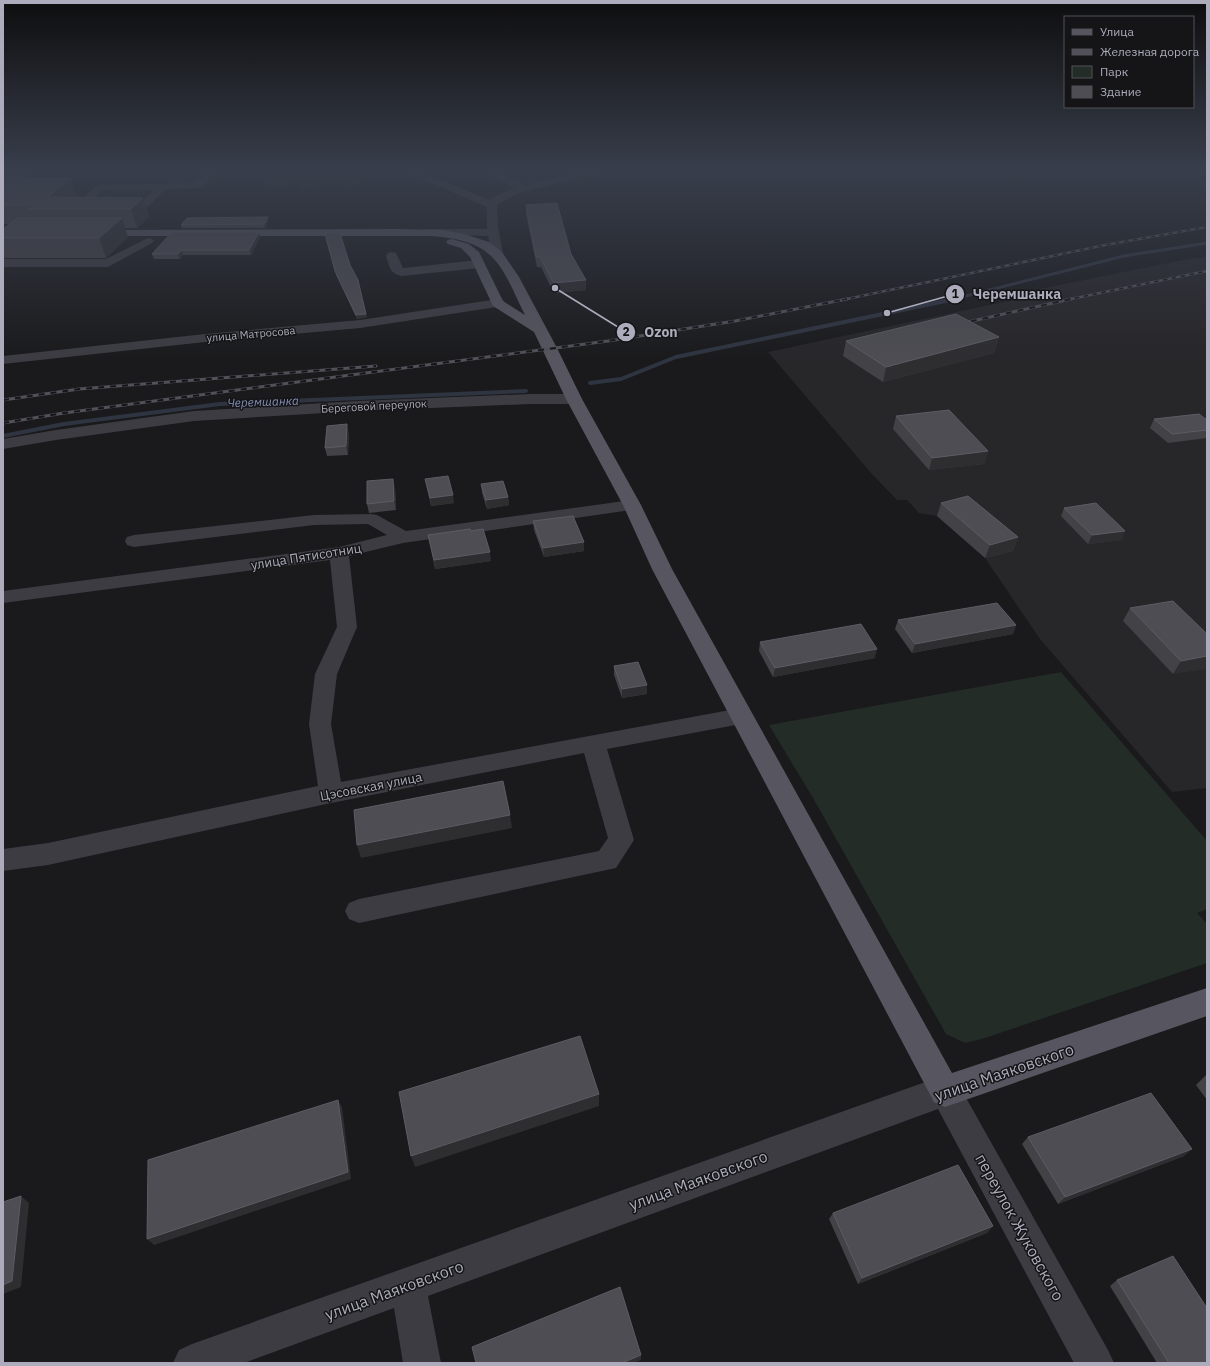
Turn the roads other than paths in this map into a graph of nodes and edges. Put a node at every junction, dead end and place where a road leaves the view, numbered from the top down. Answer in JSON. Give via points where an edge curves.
{"nodes":[{"id":1,"x":352,"y":233,"type":"edge"},
{"id":2,"x":407,"y":233,"type":"edge"},
{"id":3,"x":469,"y":233,"type":"edge"},
{"id":4,"x":493,"y":233,"type":"junction"},
{"id":5,"x":428,"y":239,"type":"junction"},
{"id":6,"x":148,"y":240,"type":"junction"},
{"id":7,"x":497,"y":254,"type":"junction"},
{"id":8,"x":392,"y":256,"type":"dead end"},
{"id":9,"x":3,"y":263,"type":"edge"},
{"id":10,"x":479,"y":264,"type":"junction"},
{"id":11,"x":498,"y":303,"type":"junction"},
{"id":12,"x":539,"y":329,"type":"junction"},
{"id":13,"x":3,"y":360,"type":"edge"},
{"id":14,"x":570,"y":391,"type":"junction"},
{"id":15,"x":3,"y":444,"type":"edge"},
{"id":16,"x":632,"y":505,"type":"junction"},
{"id":17,"x":403,"y":537,"type":"junction"},
{"id":18,"x":134,"y":541,"type":"dead end"},
{"id":19,"x":340,"y":553,"type":"junction"},
{"id":20,"x":3,"y":596,"type":"edge"},
{"id":21,"x":741,"y":716,"type":"junction"},
{"id":22,"x":593,"y":743,"type":"junction"},
{"id":23,"x":331,"y":793,"type":"junction"},
{"id":24,"x":3,"y":860,"type":"edge"},
{"id":25,"x":359,"y":911,"type":"dead end"},
{"id":26,"x":1207,"y":1002,"type":"edge"},
{"id":27,"x":945,"y":1091,"type":"junction"},
{"id":28,"x":408,"y":1285,"type":"junction"},
{"id":29,"x":192,"y":1363,"type":"edge"},
{"id":30,"x":422,"y":1363,"type":"edge"},
{"id":31,"x":1095,"y":1363,"type":"edge"}],
"edges":[{"from":1,"to":6,"type":"main road","via":[[85,237]]},
{"from":2,"to":7,"type":"main road","via":[[463,238],[483,244]]},
{"from":3,"to":4,"type":"street"},
{"from":4,"to":5,"type":"street"},
{"from":4,"to":7,"type":"street"},
{"from":5,"to":6,"type":"main road"},
{"from":5,"to":10,"type":"main road","via":[[465,246],[475,255]]},
{"from":6,"to":9,"type":"street","via":[[108,263]]},
{"from":7,"to":12,"type":"main road"},
{"from":8,"to":10,"type":"street","via":[[397,270],[402,272]]},
{"from":10,"to":11,"type":"main road"},
{"from":11,"to":12,"type":"main road"},
{"from":11,"to":13,"type":"street","name":"улица Матросова","via":[[360,324]]},
{"from":12,"to":14,"type":"main road"},
{"from":14,"to":15,"type":"street","name":"Береговой переулок","via":[[530,399],[194,416]]},
{"from":14,"to":16,"type":"main road"},
{"from":16,"to":17,"type":"street","name":"улица Пятисотниц"},
{"from":16,"to":21,"type":"main road","via":[[662,569]]},
{"from":17,"to":18,"type":"street","via":[[372,518],[314,520]]},
{"from":17,"to":19,"type":"street","name":"улица Пятисотниц"},
{"from":19,"to":20,"type":"street","name":"улица Пятисотниц"},
{"from":19,"to":23,"type":"street","via":[[347,627],[326,674],[320,724]]},
{"from":21,"to":22,"type":"street","name":"Цэсовская улица"},
{"from":21,"to":27,"type":"main road"},
{"from":22,"to":23,"type":"street","name":"Цэсовская улица"},
{"from":22,"to":25,"type":"street","via":[[621,840],[607,860]]},
{"from":23,"to":24,"type":"street","name":"Цэсовская улица","via":[[48,854]]},
{"from":26,"to":27,"type":"main road","name":"улица Маяковского"},
{"from":27,"to":28,"type":"street","name":"улица Маяковского"},
{"from":27,"to":31,"type":"street","name":"переулок Жуковского"},
{"from":28,"to":29,"type":"street","name":"улица Маяковского"},
{"from":28,"to":30,"type":"street"}]}
